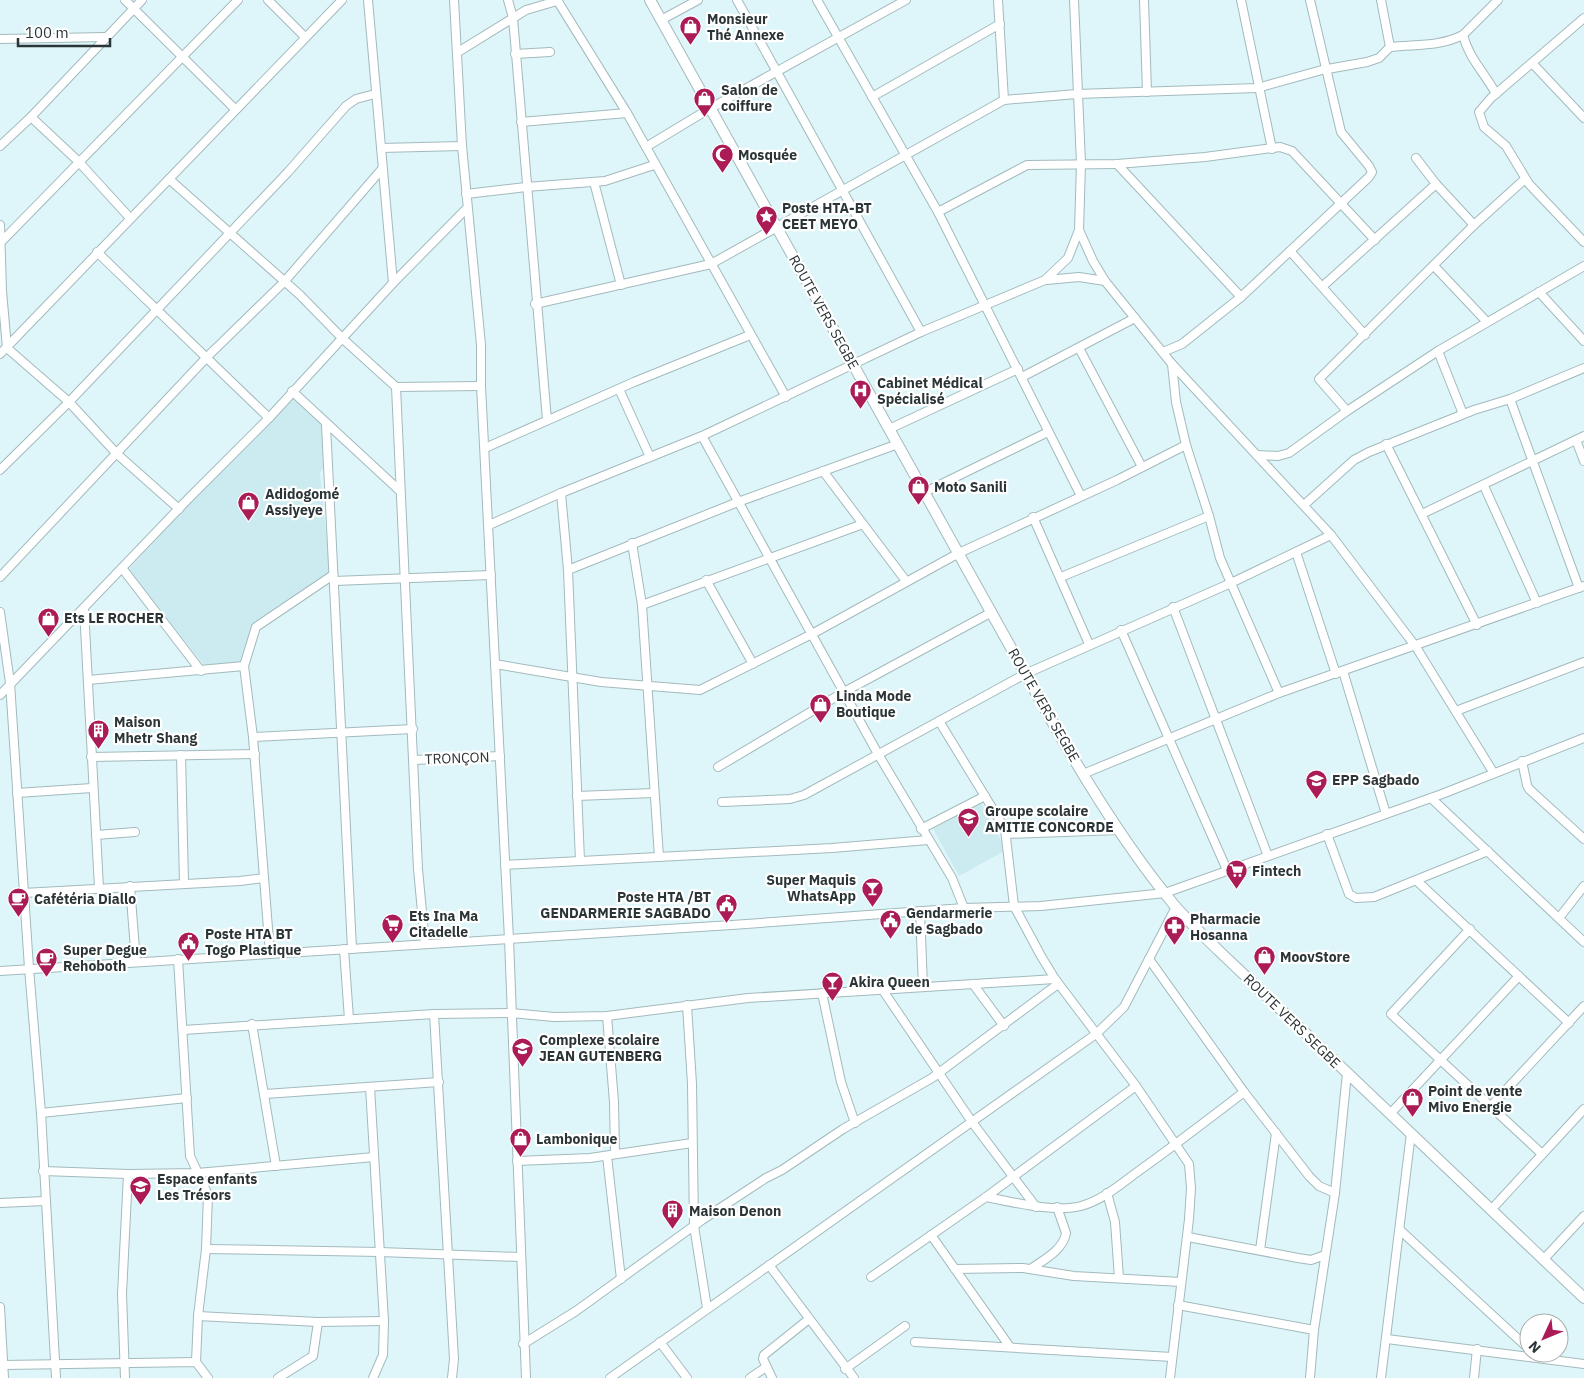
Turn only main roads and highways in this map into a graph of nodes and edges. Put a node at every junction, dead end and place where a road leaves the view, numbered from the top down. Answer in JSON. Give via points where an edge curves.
{"nodes":[{"id":1,"x":650,"y":0,"type":"edge"},
{"id":2,"x":1584,"y":1298,"type":"edge"}],
"edges":[{"from":1,"to":2,"type":"main road","name":"ROUTE VERS SEGBE","via":[[1025,674],[1119,830],[1176,907],[1230,963]]}]}
